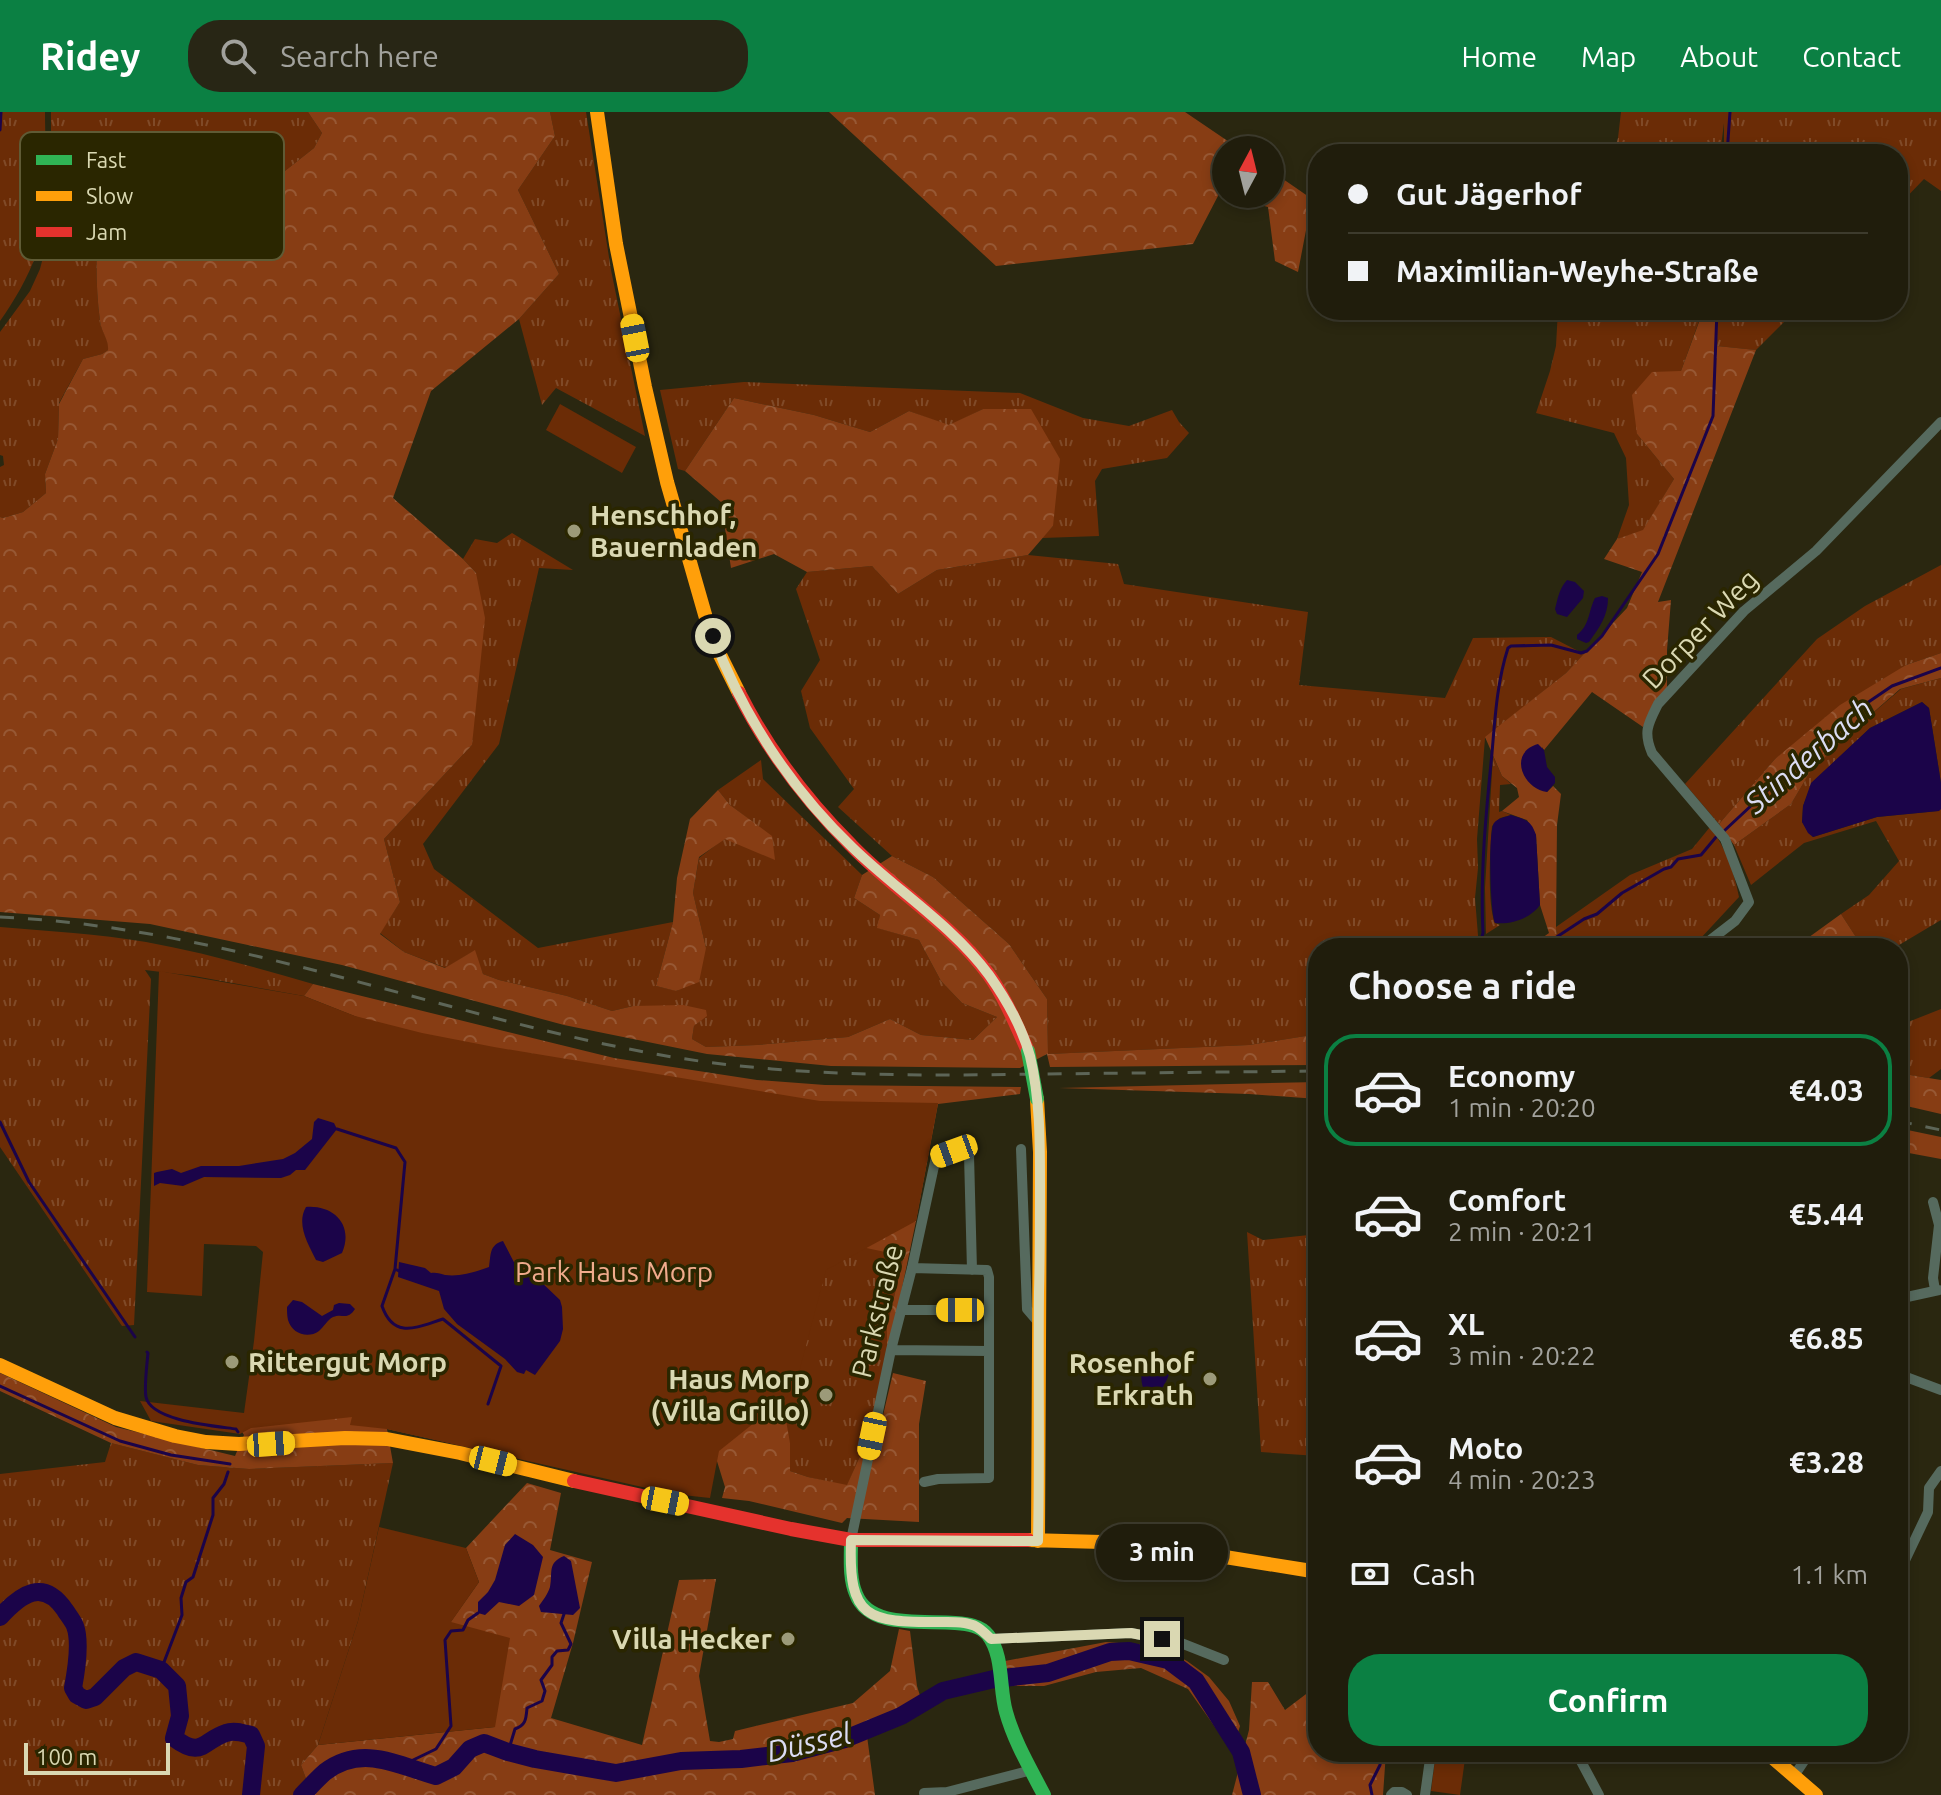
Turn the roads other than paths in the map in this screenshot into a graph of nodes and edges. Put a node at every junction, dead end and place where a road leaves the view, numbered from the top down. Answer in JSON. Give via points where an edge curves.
{"nodes":[{"id":1,"x":597,"y":112,"type":"edge"},
{"id":2,"x":1941,"y":422,"type":"edge"},
{"id":3,"x":1713,"y":938,"type":"edge"},
{"id":4,"x":1021,"y":1149,"type":"dead end"},
{"id":5,"x":1933,"y":1202,"type":"dead end"},
{"id":6,"x":912,"y":1268,"type":"junction"},
{"id":7,"x":972,"y":1270,"type":"junction"},
{"id":8,"x":1938,"y":1290,"type":"edge"},
{"id":9,"x":1908,"y":1297,"type":"edge"},
{"id":10,"x":902,"y":1310,"type":"junction"},
{"id":11,"x":989,"y":1310,"type":"junction"},
{"id":12,"x":1039,"y":1323,"type":"junction"},
{"id":13,"x":891,"y":1350,"type":"junction"},
{"id":14,"x":989,"y":1351,"type":"junction"},
{"id":15,"x":0,"y":1365,"type":"edge"},
{"id":16,"x":1908,"y":1378,"type":"edge"},
{"id":17,"x":1941,"y":1390,"type":"edge"},
{"id":18,"x":1941,"y":1471,"type":"edge"},
{"id":19,"x":924,"y":1482,"type":"dead end"},
{"id":20,"x":851,"y":1540,"type":"junction"},
{"id":21,"x":1038,"y":1541,"type":"junction"},
{"id":22,"x":1908,"y":1554,"type":"edge"},
{"id":23,"x":1308,"y":1570,"type":"edge"},
{"id":24,"x":991,"y":1639,"type":"junction"},
{"id":25,"x":1224,"y":1660,"type":"dead end"},
{"id":26,"x":1430,"y":1762,"type":"edge"},
{"id":27,"x":1581,"y":1762,"type":"edge"},
{"id":28,"x":1778,"y":1762,"type":"edge"},
{"id":29,"x":1803,"y":1762,"type":"edge"},
{"id":30,"x":1032,"y":1770,"type":"junction"},
{"id":31,"x":1794,"y":1776,"type":"junction"},
{"id":32,"x":924,"y":1793,"type":"edge"},
{"id":33,"x":1044,"y":1795,"type":"edge"},
{"id":34,"x":1391,"y":1795,"type":"edge"},
{"id":35,"x":1407,"y":1795,"type":"edge"},
{"id":36,"x":1425,"y":1795,"type":"edge"},
{"id":37,"x":1599,"y":1795,"type":"edge"},
{"id":38,"x":1816,"y":1795,"type":"edge"}],
"edges":[{"from":1,"to":12,"type":"street","bridge":true,"via":[[616,244],[648,401],[719,653],[770,749],[798,787],[852,847],[965,947],[1007,1003],[1028,1051],[1040,1152]]},
{"from":2,"to":3,"type":"street","name":"Dorper Weg","via":[[1816,551],[1744,611],[1658,704],[1647,727],[1652,753],[1725,839],[1749,902]]},
{"from":4,"to":12,"type":"street","via":[[1027,1309]]},
{"from":5,"to":8,"type":"street","via":[[1939,1225],[1933,1278]]},
{"from":6,"to":7,"type":"street"},
{"from":6,"to":7,"type":"street","name":"Parkstraße","via":[[936,1157],[954,1151],[969,1155]]},
{"from":6,"to":10,"type":"street","name":"Parkstraße"},
{"from":7,"to":11,"type":"street","via":[[987,1270]]},
{"from":8,"to":9,"type":"street"},
{"from":10,"to":11,"type":"street"},
{"from":10,"to":13,"type":"street","name":"Parkstraße"},
{"from":11,"to":14,"type":"street"},
{"from":12,"to":21,"type":"street"},
{"from":13,"to":14,"type":"street"},
{"from":13,"to":20,"type":"street","name":"Parkstraße"},
{"from":14,"to":19,"type":"street","via":[[989,1478]]},
{"from":15,"to":20,"type":"street","via":[[100,1413],[170,1436],[242,1445],[341,1437],[394,1439]]},
{"from":16,"to":17,"type":"street"},
{"from":18,"to":22,"type":"street","via":[[1929,1488],[1928,1512]]},
{"from":20,"to":21,"type":"street"},
{"from":20,"to":24,"type":"street","via":[[855,1593],[868,1612],[883,1619],[972,1625]]},
{"from":21,"to":23,"type":"street","via":[[1151,1544]]},
{"from":24,"to":25,"type":"street","via":[[1131,1633],[1181,1643]]},
{"from":24,"to":30,"type":"street","via":[[1006,1712]]},
{"from":26,"to":36,"type":"street"},
{"from":27,"to":37,"type":"street"},
{"from":28,"to":31,"type":"street"},
{"from":29,"to":31,"type":"street"},
{"from":30,"to":32,"type":"street"},
{"from":30,"to":33,"type":"street"},
{"from":31,"to":38,"type":"street"},
{"from":34,"to":35,"type":"street"}]}
